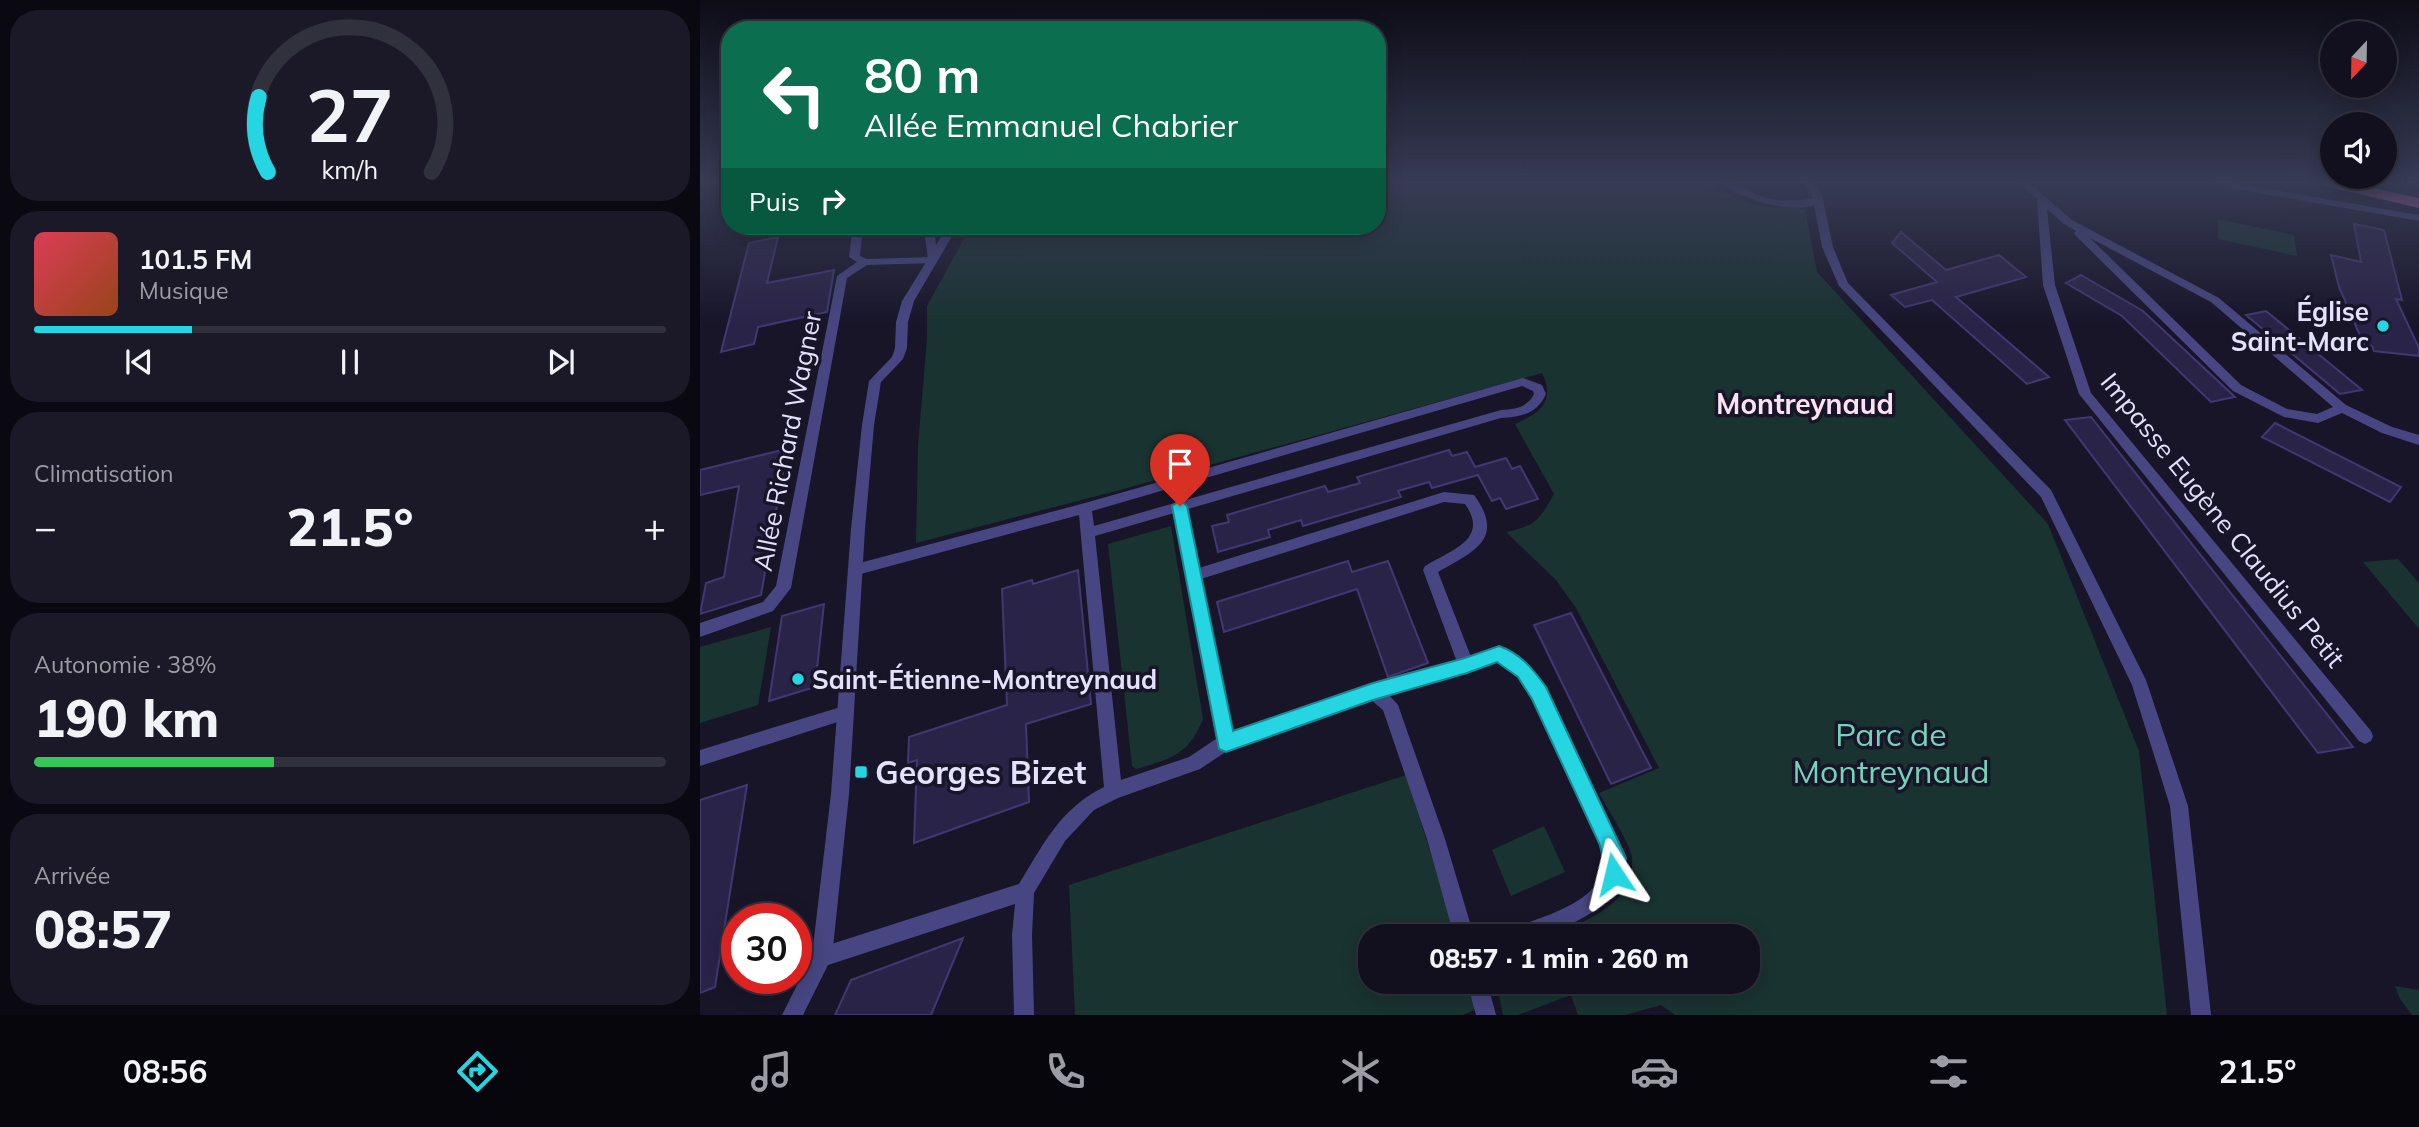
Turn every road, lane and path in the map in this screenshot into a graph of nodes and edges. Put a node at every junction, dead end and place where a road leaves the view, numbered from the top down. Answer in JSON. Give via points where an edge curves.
{"nodes":[{"id":1,"x":1824,"y":229,"type":"edge"},
{"id":2,"x":2044,"y":229,"type":"edge"},
{"id":3,"x":2075,"y":229,"type":"edge"},
{"id":4,"x":2082,"y":229,"type":"edge"},
{"id":5,"x":857,"y":235,"type":"edge"},
{"id":6,"x":931,"y":235,"type":"edge"},
{"id":7,"x":948,"y":235,"type":"edge"},
{"id":8,"x":933,"y":260,"type":"junction"},
{"id":9,"x":865,"y":262,"type":"junction"},
{"id":10,"x":2342,"y":408,"type":"junction"},
{"id":11,"x":2419,"y":440,"type":"edge"},
{"id":12,"x":1180,"y":506,"type":"junction"},
{"id":13,"x":1085,"y":508,"type":"junction"},
{"id":14,"x":1087,"y":533,"type":"junction"},
{"id":15,"x":857,"y":569,"type":"junction"},
{"id":16,"x":1192,"y":576,"type":"junction"},
{"id":17,"x":700,"y":630,"type":"edge"},
{"id":18,"x":1467,"y":666,"type":"junction"},
{"id":19,"x":1373,"y":692,"type":"junction"},
{"id":20,"x":844,"y":713,"type":"junction"},
{"id":21,"x":2365,"y":736,"type":"dead end"},
{"id":22,"x":1226,"y":743,"type":"junction"},
{"id":23,"x":700,"y":758,"type":"edge"},
{"id":24,"x":1113,"y":791,"type":"junction"},
{"id":25,"x":1025,"y":891,"type":"junction"},
{"id":26,"x":1461,"y":924,"type":"edge"},
{"id":27,"x":1545,"y":924,"type":"edge"},
{"id":28,"x":822,"y":957,"type":"junction"},
{"id":29,"x":1480,"y":994,"type":"edge"},
{"id":30,"x":792,"y":1015,"type":"edge"},
{"id":31,"x":1024,"y":1015,"type":"edge"},
{"id":32,"x":1486,"y":1015,"type":"edge"},
{"id":33,"x":2201,"y":1015,"type":"edge"}],
"edges":[{"from":1,"to":33,"type":"street","via":[[1843,284],[2046,494],[2140,685],[2179,806]]},
{"from":2,"to":21,"type":"street","name":"Impasse Eugène Claudius Petit","via":[[2049,285],[2085,394]]},
{"from":3,"to":10,"type":"street","via":[[2237,388],[2284,413],[2318,419]]},
{"from":4,"to":10,"type":"street","via":[[2216,300]]},
{"from":5,"to":9,"type":"street","via":[[854,257]]},
{"from":6,"to":8,"type":"street"},
{"from":7,"to":8,"type":"street"},
{"from":8,"to":9,"type":"street"},
{"from":8,"to":15,"type":"street","via":[[908,301],[897,359],[875,381]]},
{"from":9,"to":17,"type":"street","name":"Allée Richard Wagner","via":[[842,276],[783,588],[768,607]]},
{"from":10,"to":11,"type":"street"},
{"from":12,"to":13,"type":"street","via":[[1525,411],[1538,402],[1540,394],[1538,388],[1523,382]]},
{"from":12,"to":14,"type":"street"},
{"from":12,"to":16,"type":"street"},
{"from":13,"to":14,"type":"street"},
{"from":13,"to":15,"type":"street"},
{"from":14,"to":24,"type":"street"},
{"from":15,"to":20,"type":"street"},
{"from":16,"to":18,"type":"street","via":[[1444,498],[1469,499],[1479,510],[1482,533],[1430,570]]},
{"from":16,"to":22,"type":"street"},
{"from":18,"to":19,"type":"street"},
{"from":18,"to":27,"type":"street","via":[[1499,653],[1524,671],[1539,693],[1615,858],[1609,888],[1600,897]]},
{"from":19,"to":22,"type":"street"},
{"from":19,"to":26,"type":"street","via":[[1390,705]]},
{"from":20,"to":23,"type":"street"},
{"from":20,"to":28,"type":"street"},
{"from":22,"to":24,"type":"street","via":[[1194,762]]},
{"from":24,"to":25,"type":"street","via":[[1069,821]]},
{"from":25,"to":28,"type":"street"},
{"from":25,"to":31,"type":"street"},
{"from":28,"to":30,"type":"street"},
{"from":29,"to":32,"type":"street"}]}
